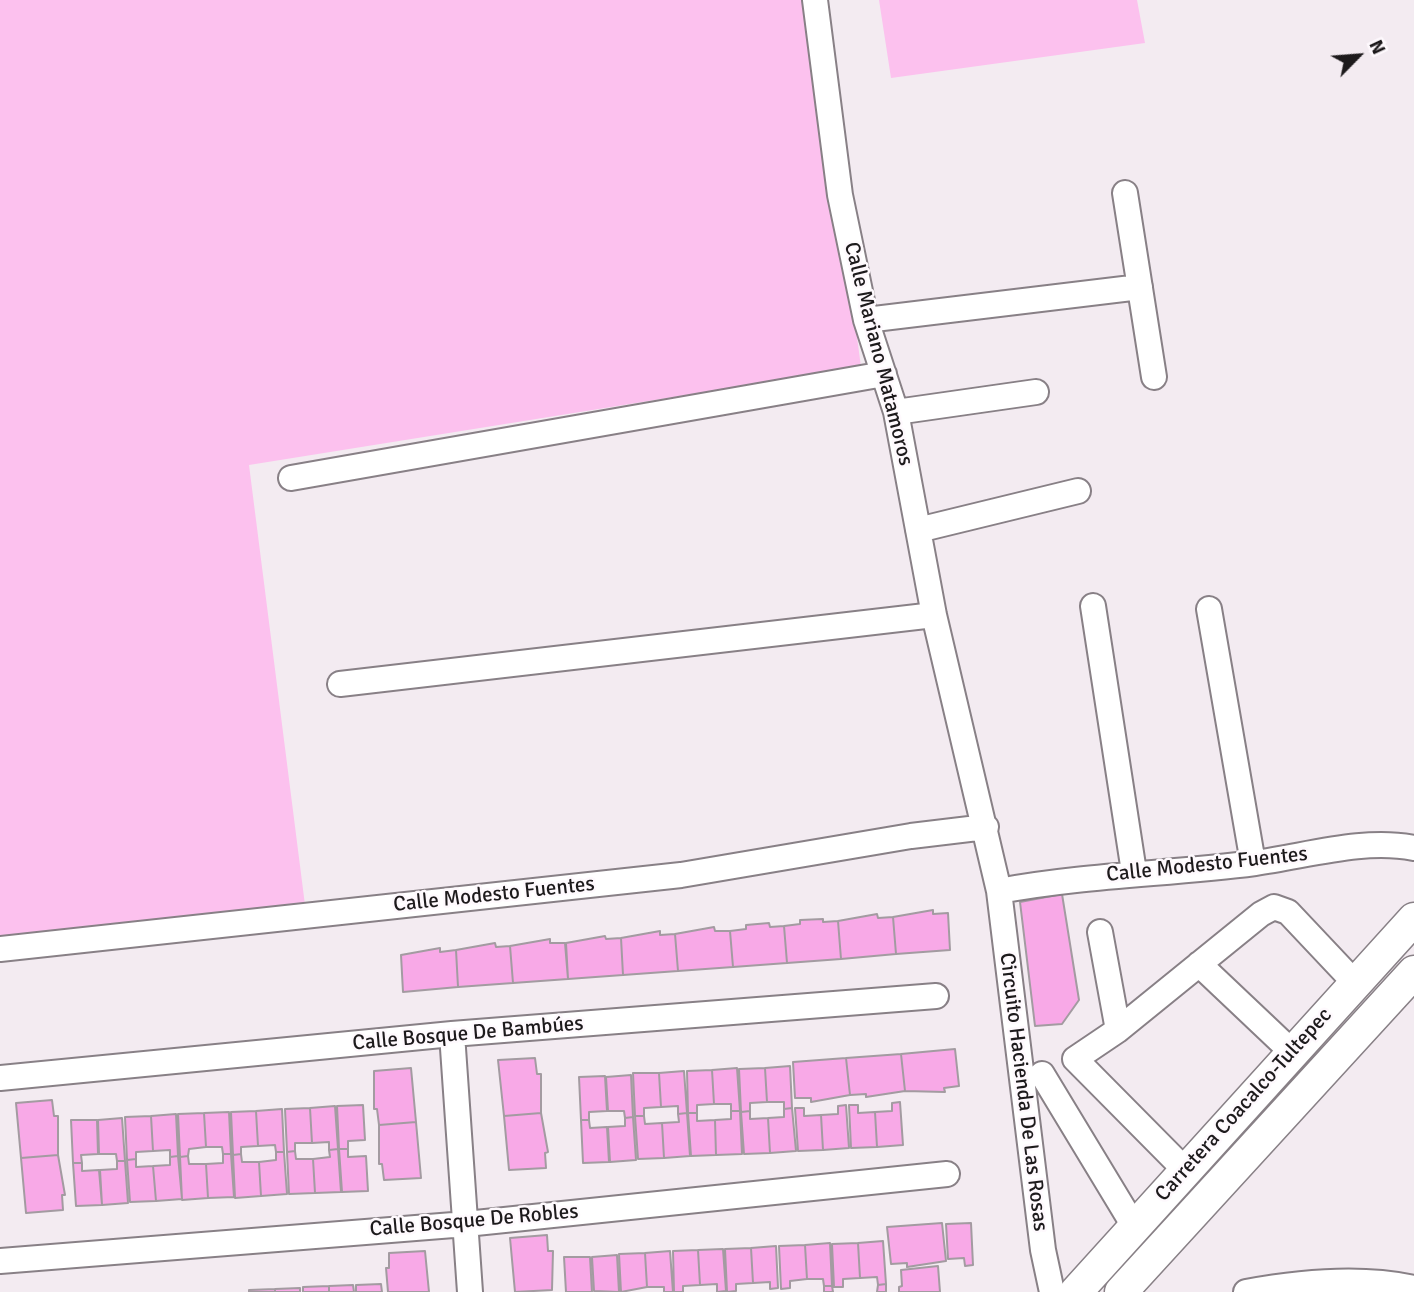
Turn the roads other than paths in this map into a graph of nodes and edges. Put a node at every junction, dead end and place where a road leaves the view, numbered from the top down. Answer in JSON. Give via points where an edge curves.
{"nodes":[{"id":1,"x":815,"y":0,"type":"edge"},
{"id":2,"x":1125,"y":193,"type":"dead end"},
{"id":3,"x":1140,"y":287,"type":"junction"},
{"id":4,"x":866,"y":320,"type":"junction"},
{"id":5,"x":884,"y":374,"type":"junction"},
{"id":6,"x":1154,"y":377,"type":"dead end"},
{"id":7,"x":1035,"y":392,"type":"dead end"},
{"id":8,"x":896,"y":412,"type":"junction"},
{"id":9,"x":291,"y":478,"type":"dead end"},
{"id":10,"x":1078,"y":491,"type":"dead end"},
{"id":11,"x":918,"y":530,"type":"junction"},
{"id":12,"x":1093,"y":606,"type":"dead end"},
{"id":13,"x":1209,"y":609,"type":"dead end"},
{"id":14,"x":934,"y":615,"type":"junction"},
{"id":15,"x":340,"y":684,"type":"dead end"},
{"id":16,"x":985,"y":827,"type":"junction"},
{"id":17,"x":1414,"y":848,"type":"edge"},
{"id":18,"x":1253,"y":863,"type":"junction"},
{"id":19,"x":1135,"y":872,"type":"junction"},
{"id":20,"x":999,"y":891,"type":"junction"},
{"id":21,"x":1414,"y":919,"type":"edge"},
{"id":22,"x":1100,"y":932,"type":"dead end"},
{"id":23,"x":0,"y":949,"type":"edge"},
{"id":24,"x":1199,"y":964,"type":"junction"},
{"id":25,"x":1414,"y":972,"type":"edge"},
{"id":26,"x":1355,"y":983,"type":"junction"},
{"id":27,"x":936,"y":996,"type":"dead end"},
{"id":28,"x":1118,"y":1030,"type":"junction"},
{"id":29,"x":452,"y":1034,"type":"junction"},
{"id":30,"x":1292,"y":1052,"type":"junction"},
{"id":31,"x":1075,"y":1059,"type":"junction"},
{"id":32,"x":1031,"y":1076,"type":"junction"},
{"id":33,"x":0,"y":1078,"type":"edge"},
{"id":34,"x":1185,"y":1170,"type":"junction"},
{"id":35,"x":947,"y":1174,"type":"dead end"},
{"id":36,"x":466,"y":1224,"type":"junction"},
{"id":37,"x":1134,"y":1226,"type":"junction"},
{"id":38,"x":0,"y":1261,"type":"edge"},
{"id":39,"x":1414,"y":1288,"type":"edge"},
{"id":40,"x":470,"y":1292,"type":"edge"},
{"id":41,"x":1052,"y":1292,"type":"edge"},
{"id":42,"x":1076,"y":1292,"type":"edge"},
{"id":43,"x":1121,"y":1292,"type":"edge"},
{"id":44,"x":1245,"y":1292,"type":"edge"}],
"edges":[{"from":1,"to":4,"type":"street","name":"Calle Mariano Matamoros","via":[[840,195]]},
{"from":2,"to":3,"type":"street"},
{"from":3,"to":4,"type":"street"},
{"from":3,"to":6,"type":"street"},
{"from":4,"to":5,"type":"street","name":"Calle Mariano Matamoros"},
{"from":5,"to":8,"type":"street","name":"Calle Mariano Matamoros"},
{"from":5,"to":9,"type":"street"},
{"from":7,"to":8,"type":"street"},
{"from":8,"to":11,"type":"street","name":"Calle Mariano Matamoros"},
{"from":10,"to":11,"type":"street"},
{"from":11,"to":14,"type":"street","name":"Calle Mariano Matamoros"},
{"from":12,"to":19,"type":"street"},
{"from":13,"to":18,"type":"street"},
{"from":14,"to":15,"type":"street"},
{"from":14,"to":16,"type":"street","name":"Calle Mariano Matamoros"},
{"from":16,"to":20,"type":"street","name":"Circuito Hacienda De Las Rosas"},
{"from":16,"to":23,"type":"street","name":"Calle Modesto Fuentes","via":[[681,875]]},
{"from":17,"to":18,"type":"street","name":"Calle Modesto Fuentes","via":[[1387,842]]},
{"from":18,"to":19,"type":"street","name":"Calle Modesto Fuentes"},
{"from":19,"to":20,"type":"street","name":"Calle Modesto Fuentes"},
{"from":20,"to":32,"type":"street","name":"Circuito Hacienda De Las Rosas"},
{"from":21,"to":26,"type":"main road","name":"Carretera Coacalco-Tultepec"},
{"from":22,"to":28,"type":"street"},
{"from":24,"to":26,"type":"street","via":[[1274,907],[1288,912]]},
{"from":24,"to":28,"type":"street"},
{"from":24,"to":30,"type":"street"},
{"from":25,"to":43,"type":"main road","name":"Carretera Coacalco-Tultepec"},
{"from":26,"to":30,"type":"main road","name":"Carretera Coacalco-Tultepec"},
{"from":27,"to":29,"type":"street","name":"Calle Bosque De Bambúes"},
{"from":28,"to":31,"type":"street"},
{"from":29,"to":33,"type":"street","name":"Calle Bosque De Bambúes"},
{"from":29,"to":36,"type":"street"},
{"from":30,"to":34,"type":"main road","name":"Carretera Coacalco-Tultepec"},
{"from":31,"to":32,"type":"street"},
{"from":31,"to":34,"type":"street"},
{"from":32,"to":37,"type":"street"},
{"from":32,"to":41,"type":"street","name":"Circuito Hacienda De Las Rosas","via":[[1043,1250]]},
{"from":34,"to":37,"type":"main road","name":"Carretera Coacalco-Tultepec"},
{"from":35,"to":36,"type":"street","name":"Calle Bosque De Robles"},
{"from":36,"to":38,"type":"street","name":"Calle Bosque De Robles"},
{"from":36,"to":40,"type":"street"},
{"from":37,"to":42,"type":"main road","name":"Carretera Coacalco-Tultepec"},
{"from":39,"to":44,"type":"street","via":[[1382,1281],[1282,1285]]}]}
